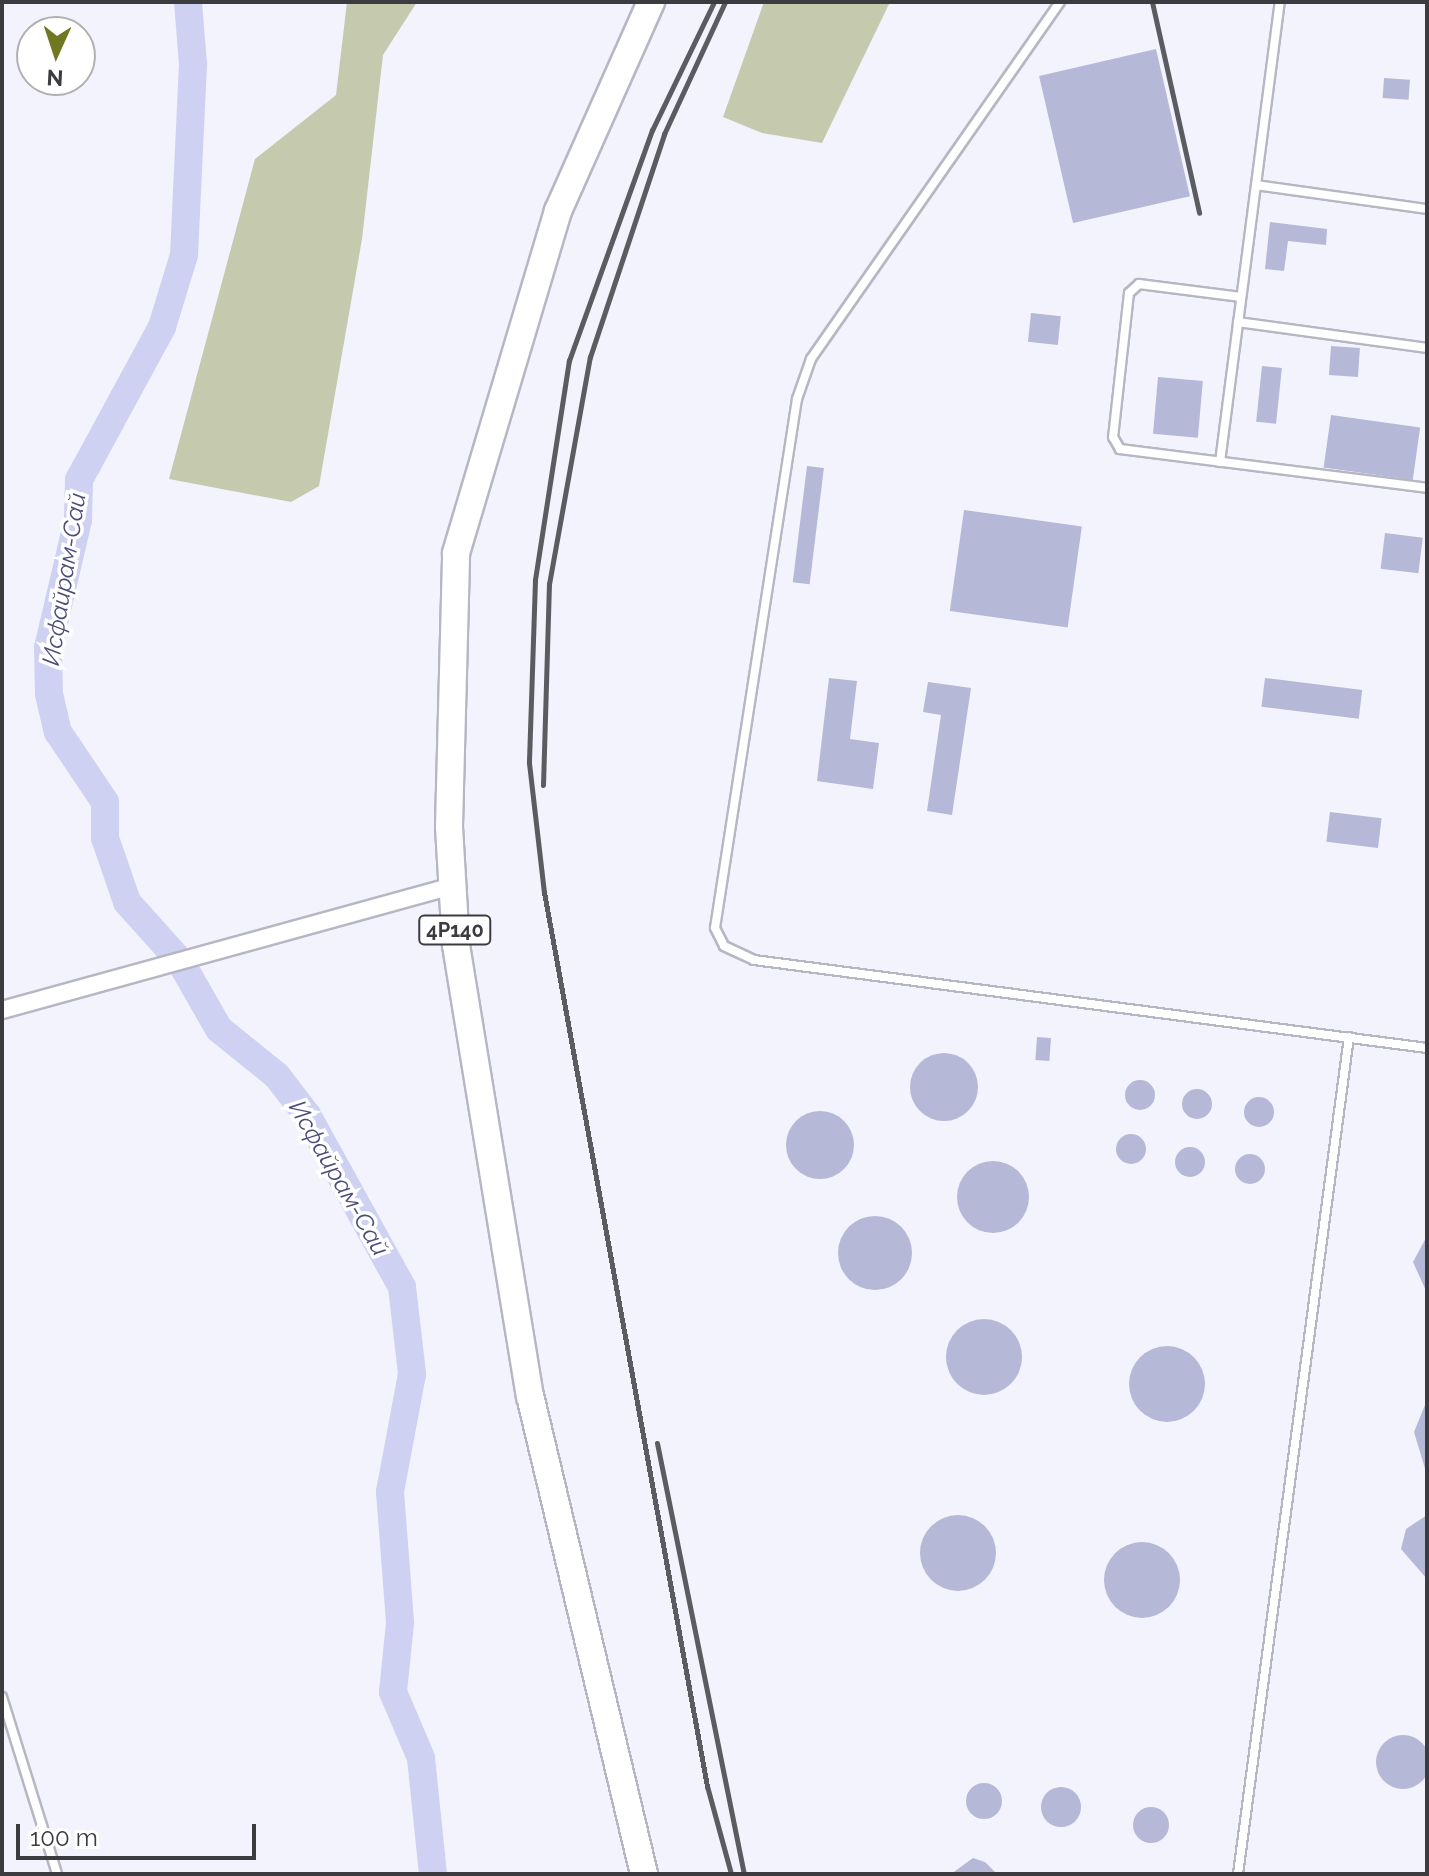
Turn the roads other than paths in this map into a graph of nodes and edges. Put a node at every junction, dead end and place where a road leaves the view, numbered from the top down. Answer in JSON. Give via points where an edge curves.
{"nodes":[{"id":1,"x":651,"y":2,"type":"edge"},
{"id":2,"x":1060,"y":2,"type":"edge"},
{"id":3,"x":1280,"y":2,"type":"edge"},
{"id":4,"x":1256,"y":185,"type":"junction"},
{"id":5,"x":1427,"y":209,"type":"edge"},
{"id":6,"x":1241,"y":297,"type":"junction"},
{"id":7,"x":1238,"y":322,"type":"junction"},
{"id":8,"x":1427,"y":348,"type":"edge"},
{"id":9,"x":1220,"y":462,"type":"junction"},
{"id":10,"x":1427,"y":488,"type":"edge"},
{"id":11,"x":452,"y":886,"type":"junction"},
{"id":12,"x":2,"y":1010,"type":"edge"},
{"id":13,"x":1349,"y":1037,"type":"junction"},
{"id":14,"x":1427,"y":1048,"type":"edge"},
{"id":15,"x":2,"y":1697,"type":"edge"},
{"id":16,"x":57,"y":1874,"type":"edge"},
{"id":17,"x":644,"y":1874,"type":"edge"},
{"id":18,"x":1238,"y":1874,"type":"edge"}],
"edges":[{"from":1,"to":11,"type":"main road","number":"4P140","via":[[558,211],[456,553]]},
{"from":2,"to":13,"type":"lane","via":[[811,359],[797,399],[715,928],[724,946],[754,960]]},
{"from":3,"to":4,"type":"lane"},
{"from":4,"to":5,"type":"lane"},
{"from":4,"to":6,"type":"lane"},
{"from":6,"to":7,"type":"lane"},
{"from":6,"to":9,"type":"lane","via":[[1139,284],[1129,293],[1113,437],[1120,449]]},
{"from":7,"to":8,"type":"lane"},
{"from":7,"to":9,"type":"lane"},
{"from":9,"to":10,"type":"lane"},
{"from":11,"to":12,"type":"street"},
{"from":11,"to":17,"type":"main road","number":"4P140","via":[[530,1397]]},
{"from":13,"to":14,"type":"lane"},
{"from":13,"to":18,"type":"lane"},
{"from":15,"to":16,"type":"lane"}]}
